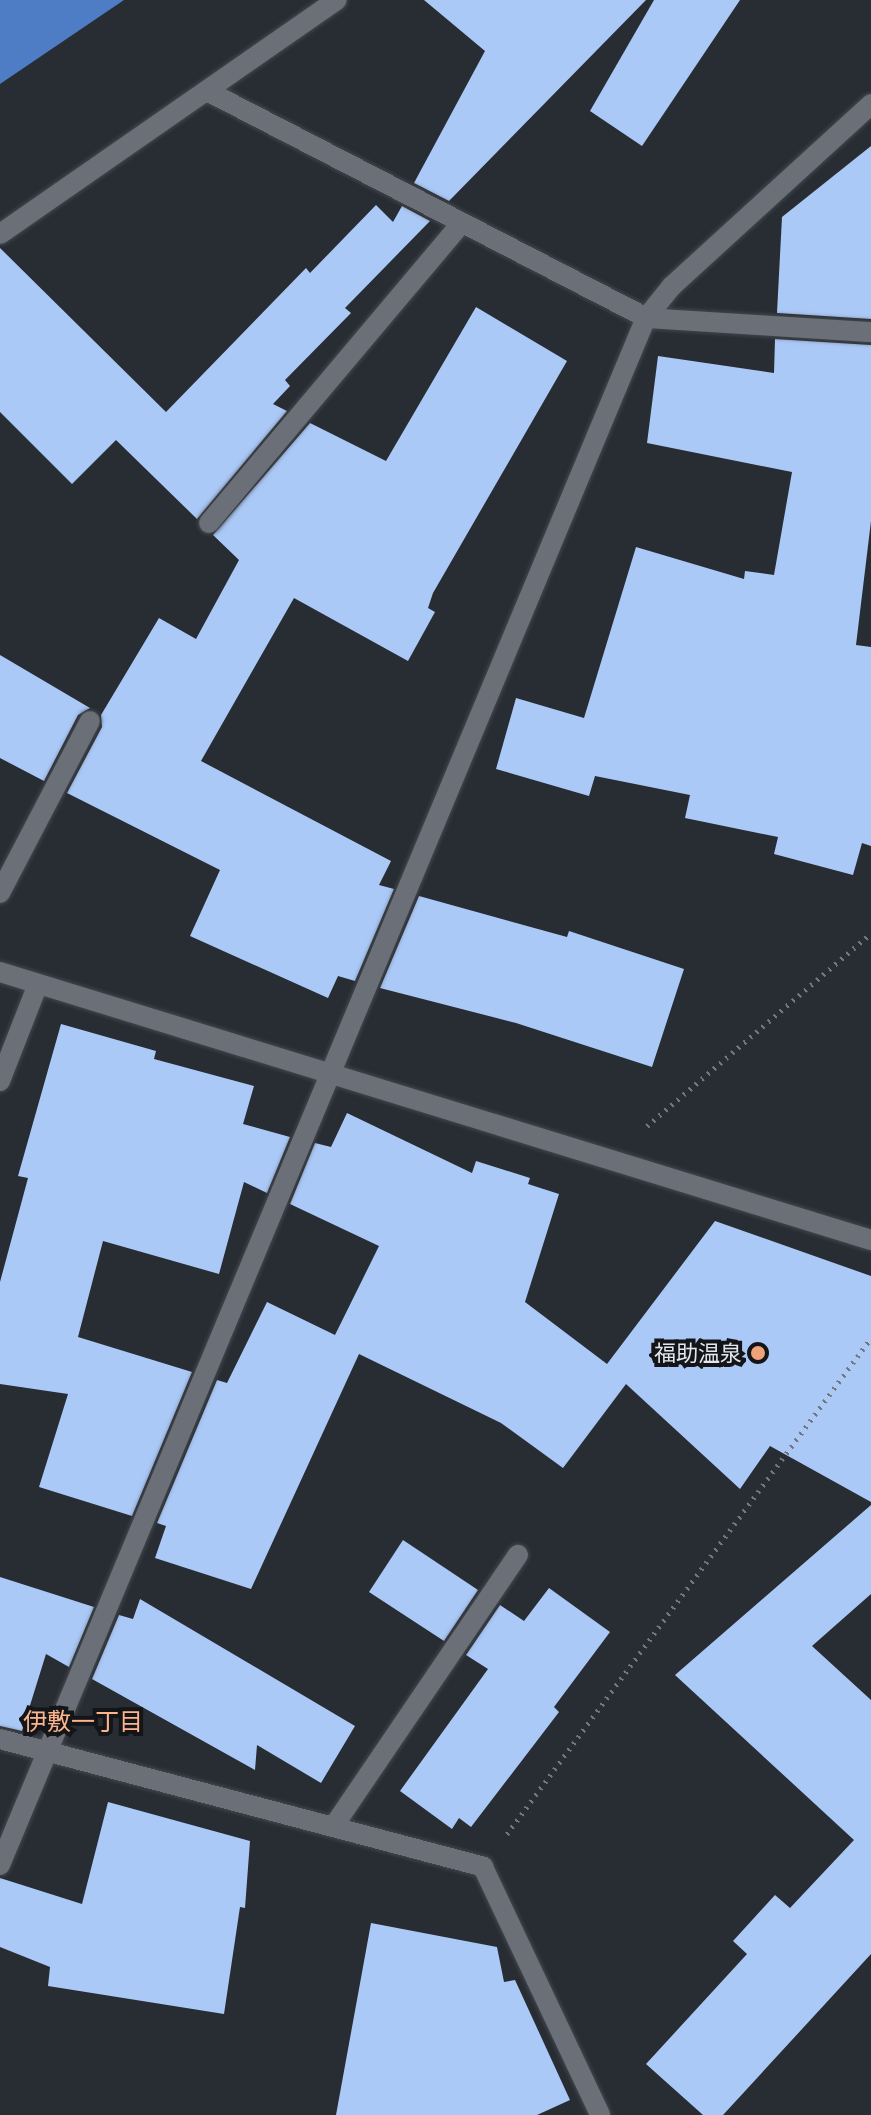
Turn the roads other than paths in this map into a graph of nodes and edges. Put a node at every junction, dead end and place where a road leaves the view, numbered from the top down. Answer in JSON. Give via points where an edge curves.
{"nodes":[{"id":1,"x":337,"y":0,"type":"edge"},
{"id":2,"x":207,"y":91,"type":"junction"},
{"id":3,"x":871,"y":104,"type":"edge"},
{"id":4,"x":461,"y":224,"type":"junction"},
{"id":5,"x":0,"y":234,"type":"edge"},
{"id":6,"x":646,"y":318,"type":"junction"},
{"id":7,"x":871,"y":332,"type":"edge"},
{"id":8,"x":209,"y":523,"type":"dead end"},
{"id":9,"x":90,"y":721,"type":"dead end"},
{"id":10,"x":0,"y":893,"type":"edge"},
{"id":11,"x":0,"y":972,"type":"edge"},
{"id":12,"x":38,"y":984,"type":"junction"},
{"id":13,"x":327,"y":1074,"type":"junction"},
{"id":14,"x":0,"y":1081,"type":"edge"},
{"id":15,"x":871,"y":1240,"type":"edge"},
{"id":16,"x":518,"y":1555,"type":"dead end"},
{"id":17,"x":0,"y":1739,"type":"edge"},
{"id":18,"x":46,"y":1752,"type":"junction"},
{"id":19,"x":333,"y":1827,"type":"junction"},
{"id":20,"x":0,"y":1865,"type":"edge"},
{"id":21,"x":600,"y":2115,"type":"edge"}],
"edges":[{"from":1,"to":2,"type":"street"},
{"from":2,"to":4,"type":"street"},
{"from":2,"to":5,"type":"street"},
{"from":3,"to":6,"type":"street","via":[[672,286]]},
{"from":4,"to":6,"type":"street"},
{"from":4,"to":8,"type":"street"},
{"from":6,"to":7,"type":"street"},
{"from":6,"to":13,"type":"street"},
{"from":9,"to":10,"type":"street"},
{"from":11,"to":12,"type":"street"},
{"from":12,"to":13,"type":"street"},
{"from":12,"to":14,"type":"street"},
{"from":13,"to":15,"type":"street"},
{"from":13,"to":18,"type":"street"},
{"from":16,"to":19,"type":"street"},
{"from":17,"to":18,"type":"street"},
{"from":18,"to":19,"type":"street"},
{"from":18,"to":20,"type":"street"},
{"from":19,"to":21,"type":"street","via":[[483,1867]]}]}
